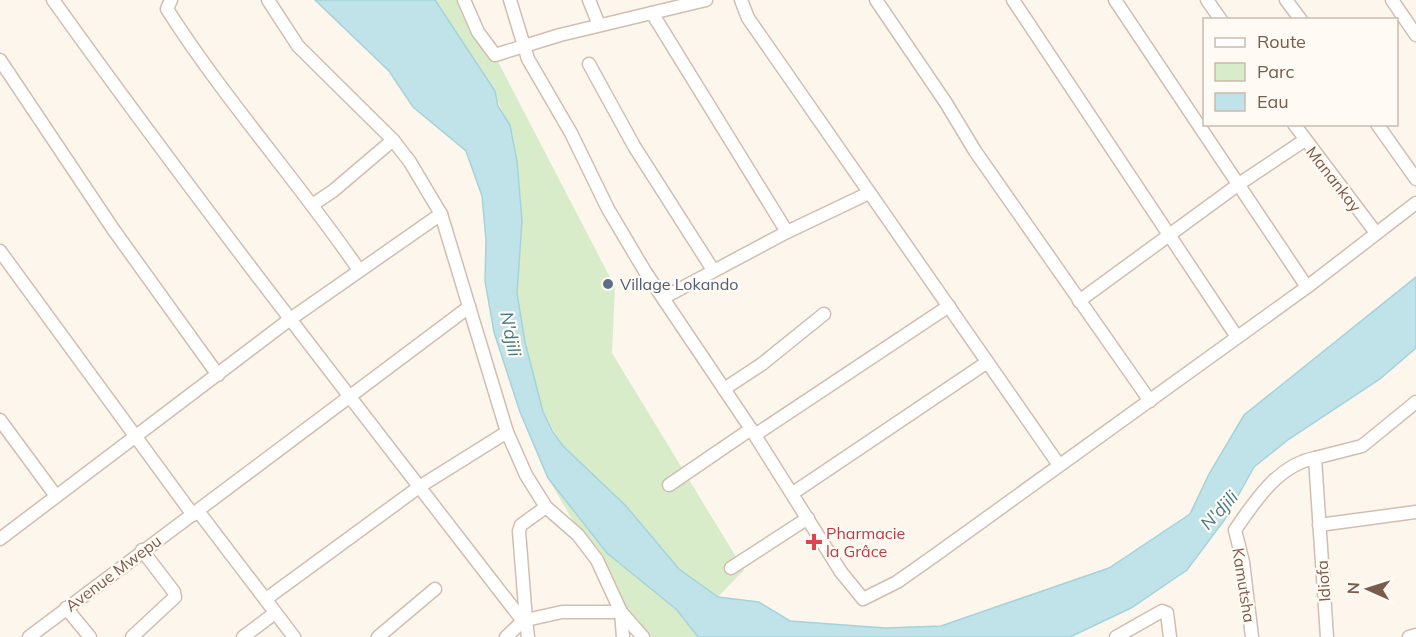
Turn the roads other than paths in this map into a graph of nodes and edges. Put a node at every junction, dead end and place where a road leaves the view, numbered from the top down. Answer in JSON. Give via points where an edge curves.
{"nodes":[{"id":1,"x":53,"y":0,"type":"edge"},
{"id":2,"x":171,"y":0,"type":"edge"},
{"id":3,"x":268,"y":0,"type":"edge"},
{"id":4,"x":464,"y":0,"type":"edge"},
{"id":5,"x":510,"y":0,"type":"edge"},
{"id":6,"x":589,"y":0,"type":"edge"},
{"id":7,"x":706,"y":0,"type":"edge"},
{"id":8,"x":741,"y":0,"type":"edge"},
{"id":9,"x":876,"y":0,"type":"edge"},
{"id":10,"x":1013,"y":0,"type":"edge"},
{"id":11,"x":1115,"y":0,"type":"edge"},
{"id":12,"x":1207,"y":0,"type":"edge"},
{"id":13,"x":1286,"y":0,"type":"edge"},
{"id":14,"x":1392,"y":0,"type":"edge"},
{"id":15,"x":652,"y":13,"type":"junction"},
{"id":16,"x":1220,"y":18,"type":"edge"},
{"id":17,"x":1300,"y":18,"type":"edge"},
{"id":18,"x":599,"y":25,"type":"junction"},
{"id":19,"x":1416,"y":35,"type":"edge"},
{"id":20,"x":525,"y":45,"type":"junction"},
{"id":21,"x":0,"y":60,"type":"edge"},
{"id":22,"x":589,"y":64,"type":"dead end"},
{"id":23,"x":1295,"y":126,"type":"edge"},
{"id":24,"x":1378,"y":126,"type":"edge"},
{"id":25,"x":393,"y":140,"type":"junction"},
{"id":26,"x":1305,"y":140,"type":"junction"},
{"id":27,"x":1416,"y":179,"type":"edge"},
{"id":28,"x":1239,"y":184,"type":"junction"},
{"id":29,"x":869,"y":193,"type":"junction"},
{"id":30,"x":1416,"y":203,"type":"edge"},
{"id":31,"x":312,"y":205,"type":"junction"},
{"id":32,"x":441,"y":214,"type":"junction"},
{"id":33,"x":787,"y":232,"type":"junction"},
{"id":34,"x":1376,"y":233,"type":"junction"},
{"id":35,"x":1168,"y":235,"type":"junction"},
{"id":36,"x":0,"y":251,"type":"edge"},
{"id":37,"x":359,"y":270,"type":"junction"},
{"id":38,"x":713,"y":270,"type":"junction"},
{"id":39,"x":1307,"y":287,"type":"junction"},
{"id":40,"x":663,"y":298,"type":"junction"},
{"id":41,"x":1079,"y":301,"type":"junction"},
{"id":42,"x":949,"y":306,"type":"junction"},
{"id":43,"x":469,"y":307,"type":"junction"},
{"id":44,"x":824,"y":314,"type":"dead end"},
{"id":45,"x":289,"y":320,"type":"junction"},
{"id":46,"x":1236,"y":337,"type":"junction"},
{"id":47,"x":986,"y":363,"type":"junction"},
{"id":48,"x":218,"y":375,"type":"junction"},
{"id":49,"x":724,"y":389,"type":"junction"},
{"id":50,"x":351,"y":396,"type":"junction"},
{"id":51,"x":1149,"y":401,"type":"junction"},
{"id":52,"x":1415,"y":404,"type":"edge"},
{"id":53,"x":0,"y":420,"type":"edge"},
{"id":54,"x":507,"y":432,"type":"junction"},
{"id":55,"x":753,"y":432,"type":"junction"},
{"id":56,"x":136,"y":436,"type":"junction"},
{"id":57,"x":1315,"y":458,"type":"junction"},
{"id":58,"x":1059,"y":465,"type":"junction"},
{"id":59,"x":669,"y":485,"type":"dead end"},
{"id":60,"x":419,"y":487,"type":"junction"},
{"id":61,"x":793,"y":493,"type":"junction"},
{"id":62,"x":56,"y":496,"type":"junction"},
{"id":63,"x":546,"y":507,"type":"junction"},
{"id":64,"x":1416,"y":512,"type":"edge"},
{"id":65,"x":195,"y":513,"type":"junction"},
{"id":66,"x":808,"y":518,"type":"junction"},
{"id":67,"x":1319,"y":525,"type":"junction"},
{"id":68,"x":0,"y":539,"type":"edge"},
{"id":69,"x":142,"y":550,"type":"junction"},
{"id":70,"x":731,"y":568,"type":"dead end"},
{"id":71,"x":435,"y":589,"type":"dead end"},
{"id":72,"x":266,"y":599,"type":"junction"},
{"id":73,"x":66,"y":608,"type":"junction"},
{"id":74,"x":621,"y":612,"type":"junction"},
{"id":75,"x":275,"y":613,"type":"junction"},
{"id":76,"x":524,"y":621,"type":"junction"},
{"id":77,"x":1416,"y":635,"type":"edge"},
{"id":78,"x":29,"y":637,"type":"edge"},
{"id":79,"x":90,"y":637,"type":"edge"},
{"id":80,"x":132,"y":637,"type":"edge"},
{"id":81,"x":243,"y":637,"type":"edge"},
{"id":82,"x":294,"y":637,"type":"edge"},
{"id":83,"x":378,"y":637,"type":"edge"},
{"id":84,"x":506,"y":637,"type":"edge"},
{"id":85,"x":528,"y":637,"type":"edge"},
{"id":86,"x":623,"y":637,"type":"edge"},
{"id":87,"x":643,"y":637,"type":"edge"},
{"id":88,"x":1116,"y":637,"type":"edge"},
{"id":89,"x":1170,"y":637,"type":"edge"},
{"id":90,"x":1252,"y":637,"type":"edge"},
{"id":91,"x":1327,"y":637,"type":"edge"},
{"id":92,"x":1409,"y":637,"type":"edge"}],
"edges":[{"from":1,"to":45,"type":"street"},
{"from":2,"to":31,"type":"street","via":[[167,9],[191,48]]},
{"from":3,"to":25,"type":"street","via":[[298,46]]},
{"from":4,"to":20,"type":"street","via":[[493,54]]},
{"from":5,"to":20,"type":"street"},
{"from":6,"to":18,"type":"street"},
{"from":7,"to":15,"type":"street"},
{"from":8,"to":29,"type":"street","via":[[748,18]]},
{"from":9,"to":41,"type":"street"},
{"from":10,"to":35,"type":"street"},
{"from":11,"to":28,"type":"street"},
{"from":12,"to":16,"type":"street"},
{"from":13,"to":17,"type":"street"},
{"from":14,"to":19,"type":"street"},
{"from":15,"to":18,"type":"street"},
{"from":15,"to":33,"type":"street"},
{"from":18,"to":20,"type":"street"},
{"from":20,"to":40,"type":"street","via":[[537,77],[608,209]]},
{"from":21,"to":48,"type":"street","via":[[113,229]]},
{"from":22,"to":38,"type":"street","via":[[634,146]]},
{"from":23,"to":26,"type":"street","name":"Manankay"},
{"from":24,"to":27,"type":"street"},
{"from":25,"to":31,"type":"street"},
{"from":25,"to":32,"type":"street"},
{"from":26,"to":28,"type":"street"},
{"from":26,"to":34,"type":"street","name":"Manankay"},
{"from":28,"to":35,"type":"street"},
{"from":28,"to":39,"type":"street"},
{"from":29,"to":33,"type":"street"},
{"from":29,"to":42,"type":"street"},
{"from":30,"to":34,"type":"street"},
{"from":31,"to":37,"type":"street"},
{"from":32,"to":37,"type":"street"},
{"from":32,"to":43,"type":"street"},
{"from":33,"to":38,"type":"street"},
{"from":34,"to":39,"type":"street"},
{"from":35,"to":41,"type":"street"},
{"from":35,"to":46,"type":"street"},
{"from":36,"to":56,"type":"street"},
{"from":37,"to":45,"type":"street"},
{"from":38,"to":40,"type":"street"},
{"from":39,"to":46,"type":"street"},
{"from":40,"to":49,"type":"street"},
{"from":41,"to":51,"type":"street"},
{"from":42,"to":47,"type":"street"},
{"from":42,"to":55,"type":"street"},
{"from":43,"to":50,"type":"street","name":"Avenue Mwepu"},
{"from":43,"to":54,"type":"street"},
{"from":44,"to":49,"type":"street"},
{"from":45,"to":48,"type":"street"},
{"from":45,"to":50,"type":"street"},
{"from":46,"to":51,"type":"street"},
{"from":47,"to":58,"type":"street"},
{"from":47,"to":61,"type":"street"},
{"from":48,"to":56,"type":"street"},
{"from":49,"to":55,"type":"street"},
{"from":50,"to":60,"type":"street"},
{"from":50,"to":65,"type":"street","name":"Avenue Mwepu"},
{"from":51,"to":58,"type":"street"},
{"from":52,"to":57,"type":"street","via":[[1362,446]]},
{"from":53,"to":62,"type":"street"},
{"from":54,"to":60,"type":"street"},
{"from":54,"to":63,"type":"street"},
{"from":55,"to":59,"type":"street"},
{"from":55,"to":61,"type":"street"},
{"from":56,"to":62,"type":"street"},
{"from":56,"to":65,"type":"street"},
{"from":57,"to":67,"type":"street","name":"Idiofa"},
{"from":57,"to":90,"type":"street","name":"Kamutsha","via":[[1280,475],[1248,511],[1235,533],[1243,562]]},
{"from":58,"to":66,"type":"street","via":[[906,576],[867,599],[858,596]]},
{"from":60,"to":72,"type":"street"},
{"from":60,"to":76,"type":"street"},
{"from":61,"to":66,"type":"street"},
{"from":62,"to":68,"type":"street"},
{"from":63,"to":74,"type":"street","via":[[573,530],[597,560]]},
{"from":63,"to":76,"type":"street","via":[[521,525],[519,531]]},
{"from":64,"to":67,"type":"street"},
{"from":65,"to":69,"type":"street","name":"Avenue Mwepu"},
{"from":65,"to":72,"type":"street"},
{"from":66,"to":70,"type":"street"},
{"from":67,"to":91,"type":"street","name":"Idiofa"},
{"from":69,"to":73,"type":"street","name":"Avenue Mwepu"},
{"from":69,"to":80,"type":"street","via":[[175,597]]},
{"from":71,"to":83,"type":"street"},
{"from":72,"to":75,"type":"street"},
{"from":73,"to":78,"type":"street","name":"Avenue Mwepu"},
{"from":73,"to":79,"type":"street"},
{"from":74,"to":76,"type":"street","via":[[562,612]]},
{"from":74,"to":86,"type":"street"},
{"from":74,"to":87,"type":"street"},
{"from":75,"to":81,"type":"street"},
{"from":75,"to":82,"type":"street"},
{"from":76,"to":84,"type":"street"},
{"from":76,"to":85,"type":"street"},
{"from":77,"to":92,"type":"street"},
{"from":88,"to":89,"type":"street","via":[[1165,611]]}]}
